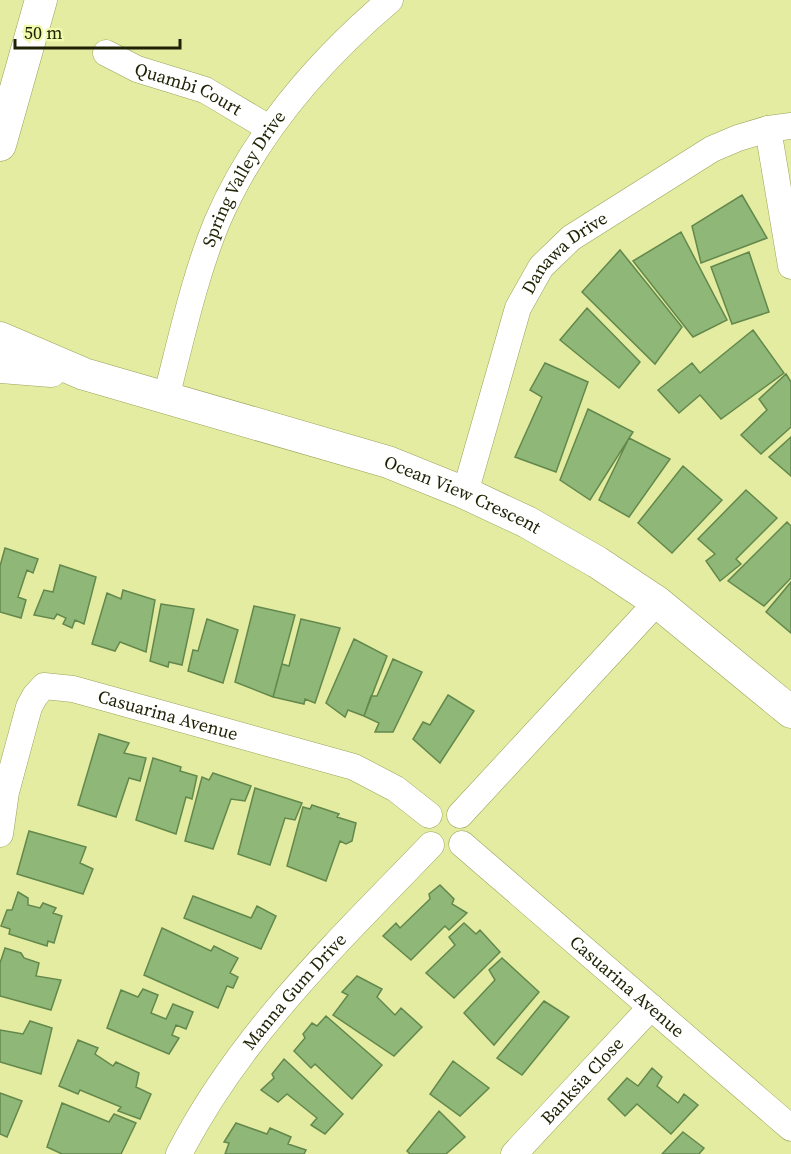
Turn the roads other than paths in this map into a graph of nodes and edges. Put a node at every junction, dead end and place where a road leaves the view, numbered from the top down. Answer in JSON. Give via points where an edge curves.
{"nodes":[{"id":1,"x":42,"y":0,"type":"edge"},
{"id":2,"x":390,"y":0,"type":"edge"},
{"id":3,"x":106,"y":53,"type":"dead end"},
{"id":4,"x":269,"y":128,"type":"junction"},
{"id":5,"x":780,"y":128,"type":"edge"},
{"id":6,"x":0,"y":145,"type":"edge"},
{"id":7,"x":791,"y":266,"type":"edge"},
{"id":8,"x":0,"y":339,"type":"edge"},
{"id":9,"x":0,"y":367,"type":"edge"},
{"id":10,"x":84,"y":374,"type":"junction"},
{"id":11,"x":166,"y":398,"type":"junction"},
{"id":12,"x":465,"y":493,"type":"junction"},
{"id":13,"x":657,"y":602,"type":"junction"},
{"id":14,"x":791,"y":712,"type":"edge"},
{"id":15,"x":429,"y":815,"type":"junction"},
{"id":16,"x":460,"y":815,"type":"junction"},
{"id":17,"x":0,"y":834,"type":"edge"},
{"id":18,"x":462,"y":844,"type":"junction"},
{"id":19,"x":431,"y":845,"type":"junction"},
{"id":20,"x":651,"y":1007,"type":"junction"},
{"id":21,"x":791,"y":1128,"type":"edge"},
{"id":22,"x":179,"y":1154,"type":"edge"},
{"id":23,"x":513,"y":1154,"type":"edge"}],
"edges":[{"from":1,"to":6,"type":"street"},
{"from":2,"to":4,"type":"street","name":"Spring Valley Drive","via":[[333,53]]},
{"from":3,"to":4,"type":"street","name":"Quambi Court","via":[[143,71],[205,90]]},
{"from":4,"to":11,"type":"street","name":"Spring Valley Drive","via":[[217,224]]},
{"from":5,"to":7,"type":"street"},
{"from":5,"to":12,"type":"street","name":"Danawa Drive","via":[[712,149],[571,238],[541,267],[518,308]]},
{"from":8,"to":10,"type":"street","name":"Ocean View Crescent"},
{"from":9,"to":10,"type":"street","name":"Ocean View Crescent"},
{"from":10,"to":11,"type":"street","name":"Ocean View Crescent"},
{"from":11,"to":12,"type":"street","name":"Ocean View Crescent","via":[[358,452]]},
{"from":12,"to":13,"type":"street","name":"Ocean View Crescent","via":[[527,522]]},
{"from":13,"to":14,"type":"street","name":"Ocean View Crescent"},
{"from":13,"to":16,"type":"street"},
{"from":15,"to":16,"type":"street","via":[[444,809]]},
{"from":15,"to":17,"type":"street","name":"Casuarina Avenue","via":[[396,789],[354,767],[73,689],[45,686],[30,707],[6,792]]},
{"from":15,"to":19,"type":"street","via":[[423,828]]},
{"from":16,"to":18,"type":"street","via":[[467,828]]},
{"from":18,"to":19,"type":"street","via":[[447,850]]},
{"from":18,"to":20,"type":"street","name":"Casuarina Avenue"},
{"from":19,"to":22,"type":"street","name":"Manna Gum Drive","via":[[264,1024],[216,1089]]},
{"from":20,"to":21,"type":"street","name":"Casuarina Avenue"},
{"from":20,"to":23,"type":"street","name":"Banksia Close"}]}
